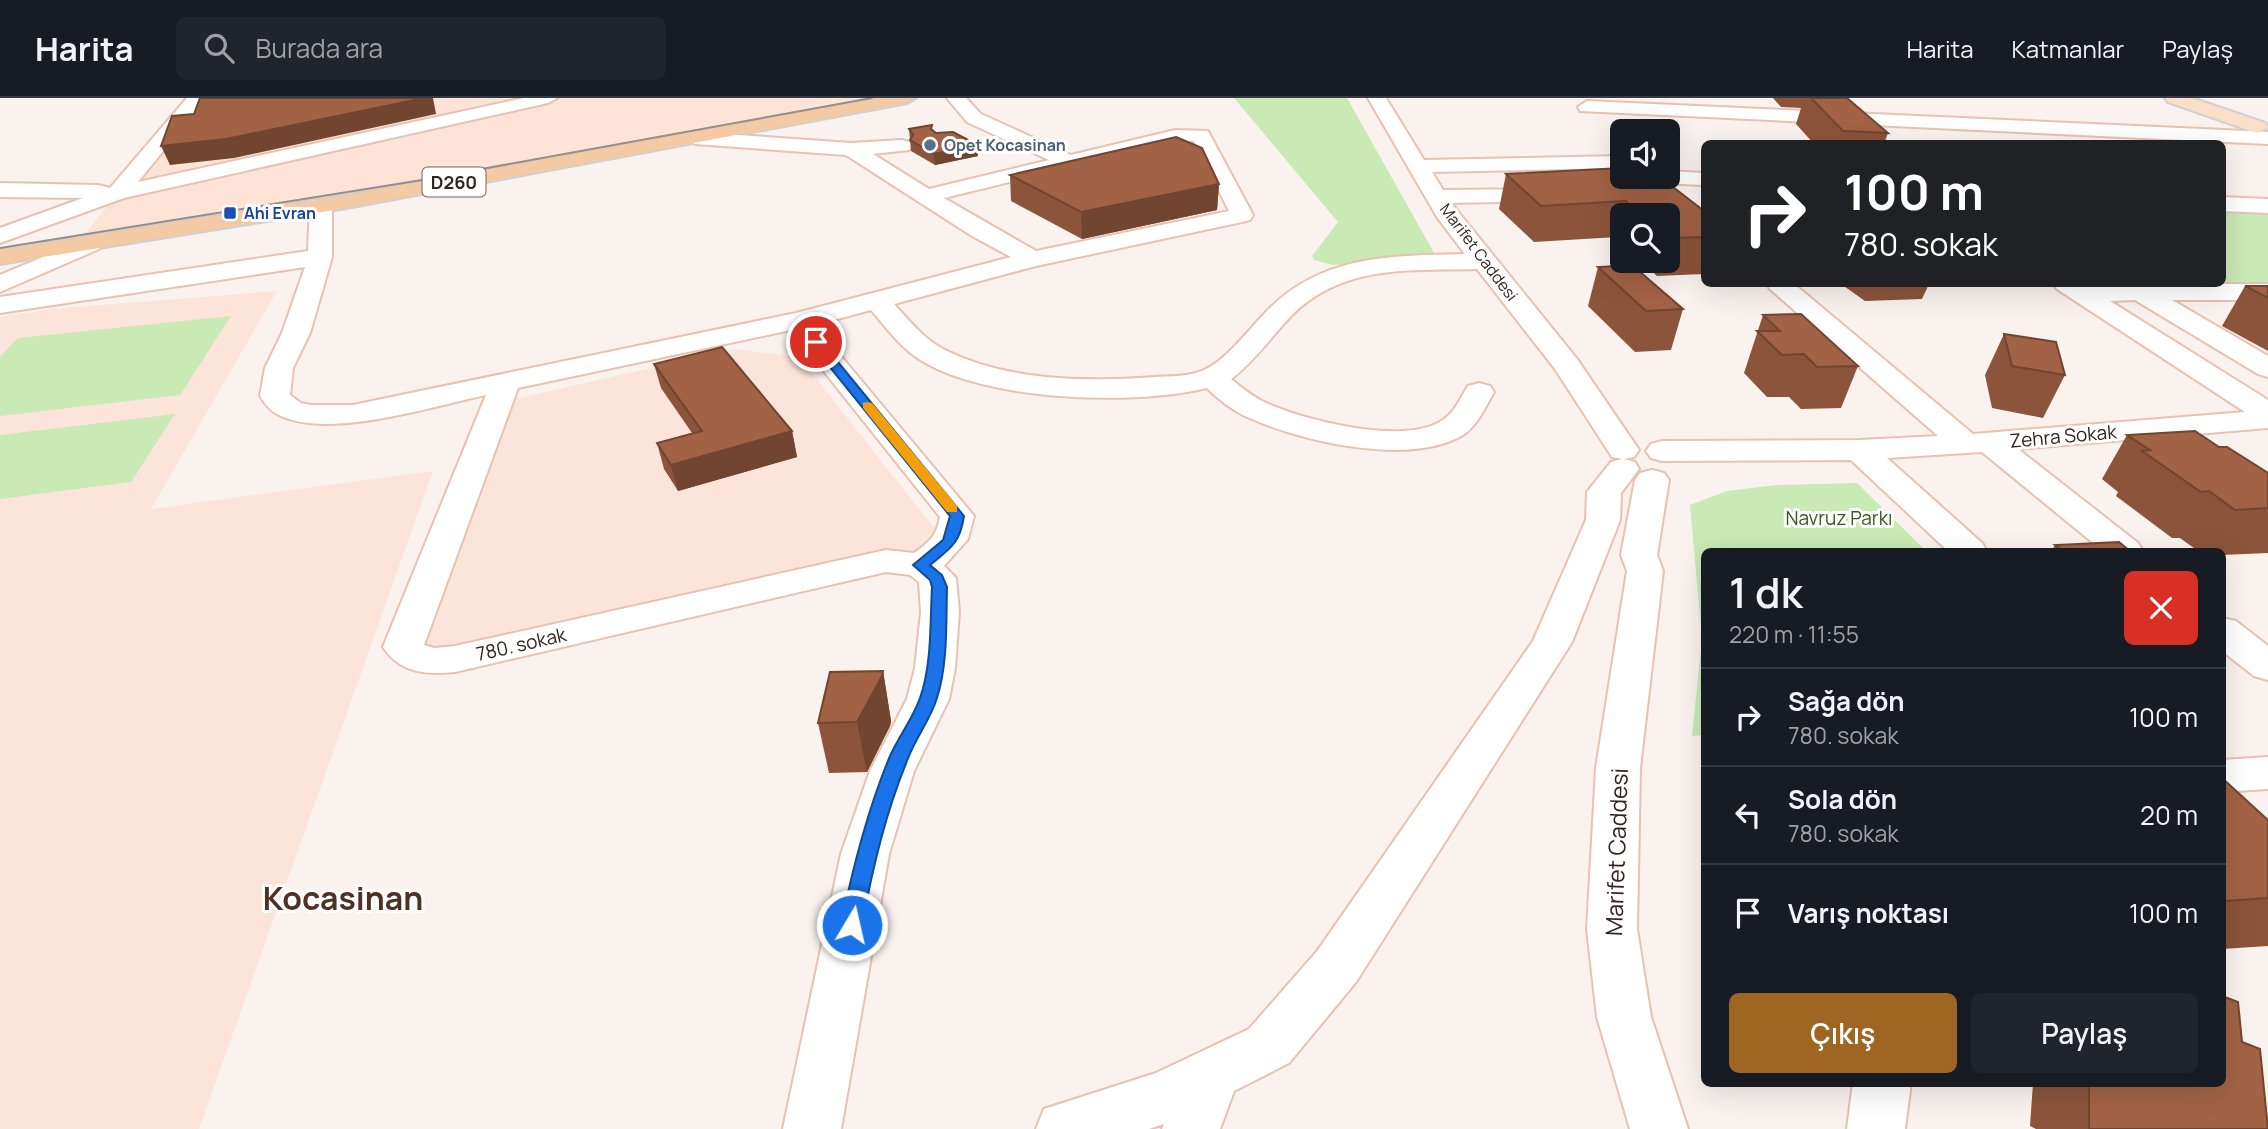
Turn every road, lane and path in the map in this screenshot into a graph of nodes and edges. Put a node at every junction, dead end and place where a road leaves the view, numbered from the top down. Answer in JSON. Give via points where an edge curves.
{"nodes":[{"id":1,"x":197,"y":98,"type":"edge"},
{"id":2,"x":548,"y":98,"type":"edge"},
{"id":3,"x":822,"y":98,"type":"edge"},
{"id":4,"x":907,"y":98,"type":"edge"},
{"id":5,"x":1377,"y":98,"type":"edge"},
{"id":6,"x":1860,"y":98,"type":"edge"},
{"id":7,"x":1887,"y":98,"type":"edge"},
{"id":8,"x":2174,"y":98,"type":"edge"},
{"id":9,"x":2212,"y":98,"type":"edge"},
{"id":10,"x":2233,"y":98,"type":"edge"},
{"id":11,"x":946,"y":102,"type":"edge"},
{"id":12,"x":1583,"y":102,"type":"edge"},
{"id":13,"x":1881,"y":120,"type":"junction"},
{"id":14,"x":1911,"y":122,"type":"junction"},
{"id":15,"x":1605,"y":127,"type":"dead end"},
{"id":16,"x":2265,"y":129,"type":"edge"},
{"id":17,"x":2206,"y":136,"type":"junction"},
{"id":18,"x":695,"y":138,"type":"junction"},
{"id":19,"x":1899,"y":140,"type":"edge"},
{"id":20,"x":1929,"y":140,"type":"edge"},
{"id":21,"x":2215,"y":140,"type":"edge"},
{"id":22,"x":2226,"y":145,"type":"edge"},
{"id":23,"x":902,"y":146,"type":"dead end"},
{"id":24,"x":851,"y":149,"type":"junction"},
{"id":25,"x":2256,"y":159,"type":"dead end"},
{"id":26,"x":1069,"y":162,"type":"junction"},
{"id":27,"x":1610,"y":162,"type":"edge"},
{"id":28,"x":1419,"y":166,"type":"junction"},
{"id":29,"x":1701,"y":180,"type":"edge"},
{"id":30,"x":0,"y":190,"type":"edge"},
{"id":31,"x":1670,"y":190,"type":"edge"},
{"id":32,"x":118,"y":192,"type":"junction"},
{"id":33,"x":1575,"y":193,"type":"edge"},
{"id":34,"x":259,"y":195,"type":"dead end"},
{"id":35,"x":926,"y":196,"type":"junction"},
{"id":36,"x":1437,"y":197,"type":"junction"},
{"id":37,"x":2226,"y":204,"type":"edge"},
{"id":38,"x":321,"y":205,"type":"junction"},
{"id":39,"x":2268,"y":206,"type":"edge"},
{"id":40,"x":109,"y":219,"type":"dead end"},
{"id":41,"x":0,"y":236,"type":"edge"},
{"id":42,"x":91,"y":244,"type":"junction"},
{"id":43,"x":0,"y":257,"type":"edge"},
{"id":44,"x":320,"y":257,"type":"junction"},
{"id":45,"x":1032,"y":259,"type":"junction"},
{"id":46,"x":1484,"y":261,"type":"junction"},
{"id":47,"x":0,"y":284,"type":"edge"},
{"id":48,"x":1783,"y":287,"type":"edge"},
{"id":49,"x":2073,"y":288,"type":"edge"},
{"id":50,"x":2268,"y":292,"type":"edge"},
{"id":51,"x":2141,"y":293,"type":"junction"},
{"id":52,"x":875,"y":299,"type":"junction"},
{"id":53,"x":0,"y":304,"type":"edge"},
{"id":54,"x":798,"y":321,"type":"junction"},
{"id":55,"x":2268,"y":368,"type":"edge"},
{"id":56,"x":1212,"y":377,"type":"junction"},
{"id":57,"x":506,"y":382,"type":"junction"},
{"id":58,"x":1479,"y":392,"type":"dead end"},
{"id":59,"x":2268,"y":413,"type":"edge"},
{"id":60,"x":2268,"y":419,"type":"edge"},
{"id":61,"x":1977,"y":443,"type":"junction"},
{"id":62,"x":1859,"y":450,"type":"junction"},
{"id":63,"x":1651,"y":466,"type":"junction"},
{"id":64,"x":1966,"y":548,"type":"edge"},
{"id":65,"x":2120,"y":548,"type":"edge"},
{"id":66,"x":921,"y":565,"type":"junction"},
{"id":67,"x":2226,"y":633,"type":"edge"},
{"id":68,"x":2268,"y":667,"type":"edge"},
{"id":69,"x":2268,"y":774,"type":"edge"},
{"id":70,"x":2226,"y":776,"type":"edge"},
{"id":71,"x":2226,"y":789,"type":"edge"},
{"id":72,"x":2259,"y":818,"type":"edge"},
{"id":73,"x":1212,"y":1074,"type":"junction"},
{"id":74,"x":1881,"y":1087,"type":"edge"},
{"id":75,"x":812,"y":1129,"type":"edge"},
{"id":76,"x":1065,"y":1129,"type":"edge"},
{"id":77,"x":1191,"y":1129,"type":"edge"},
{"id":78,"x":1660,"y":1129,"type":"edge"},
{"id":79,"x":1876,"y":1129,"type":"edge"}],
"edges":[{"from":1,"to":32,"type":"street"},
{"from":2,"to":32,"type":"street"},
{"from":3,"to":34,"type":"highway","number":"D260"},
{"from":4,"to":18,"type":"highway","number":"D260"},
{"from":5,"to":28,"type":"street","name":"Marifet Caddesi"},
{"from":6,"to":13,"type":"street"},
{"from":7,"to":14,"type":"street"},
{"from":8,"to":16,"type":"main road"},
{"from":9,"to":16,"type":"main road"},
{"from":10,"to":16,"type":"main road"},
{"from":11,"to":26,"type":"street"},
{"from":12,"to":13,"type":"street"},
{"from":12,"to":15,"type":"street"},
{"from":13,"to":14,"type":"street"},
{"from":13,"to":19,"type":"street"},
{"from":14,"to":17,"type":"street"},
{"from":14,"to":20,"type":"street"},
{"from":16,"to":17,"type":"street"},
{"from":17,"to":21,"type":"street"},
{"from":18,"to":24,"type":"street"},
{"from":18,"to":38,"type":"highway","number":"D260"},
{"from":22,"to":25,"type":"street"},
{"from":23,"to":24,"type":"street"},
{"from":24,"to":35,"type":"street"},
{"from":26,"to":35,"type":"street"},
{"from":26,"to":45,"type":"street","via":[[1175,136],[1201,135],[1242,215]]},
{"from":27,"to":28,"type":"street"},
{"from":28,"to":36,"type":"street","name":"Marifet Caddesi"},
{"from":29,"to":31,"type":"street"},
{"from":30,"to":32,"type":"street"},
{"from":32,"to":41,"type":"street"},
{"from":33,"to":36,"type":"street"},
{"from":35,"to":45,"type":"street"},
{"from":36,"to":46,"type":"street","name":"Marifet Caddesi"},
{"from":37,"to":39,"type":"street"},
{"from":38,"to":42,"type":"highway","number":"D260"},
{"from":38,"to":44,"type":"street"},
{"from":40,"to":41,"type":"highway"},
{"from":42,"to":43,"type":"highway","number":"D260"},
{"from":42,"to":47,"type":"street"},
{"from":44,"to":53,"type":"street"},
{"from":44,"to":57,"type":"street","via":[[296,333],[279,368],[275,396],[285,407],[320,415],[353,414]]},
{"from":45,"to":52,"type":"street"},
{"from":46,"to":56,"type":"street","via":[[1361,269],[1330,277],[1287,305],[1228,367]]},
{"from":46,"to":63,"type":"street","name":"Marifet Caddesi"},
{"from":48,"to":61,"type":"street"},
{"from":49,"to":51,"type":"street"},
{"from":49,"to":59,"type":"street"},
{"from":50,"to":51,"type":"street"},
{"from":51,"to":55,"type":"street"},
{"from":52,"to":54,"type":"street"},
{"from":52,"to":56,"type":"street","via":[[932,355],[995,376],[1040,385],[1107,388]]},
{"from":54,"to":57,"type":"street"},
{"from":54,"to":66,"type":"street","via":[[957,516],[948,543]]},
{"from":56,"to":58,"type":"street","via":[[1238,399],[1274,417],[1336,433],[1393,440],[1433,436],[1454,427]]},
{"from":57,"to":66,"type":"street","name":"780. sokak","via":[[402,647],[414,658],[455,659],[886,561]]},
{"from":60,"to":61,"type":"street","name":"Zehra Sokak"},
{"from":61,"to":62,"type":"street","name":"Zehra Sokak"},
{"from":61,"to":65,"type":"street"},
{"from":62,"to":63,"type":"street","name":"Zehra Sokak","via":[[1848,455]]},
{"from":62,"to":64,"type":"street"},
{"from":63,"to":73,"type":"street","via":[[1603,520],[1552,642],[1337,966],[1269,1046]]},
{"from":63,"to":78,"type":"street","name":"Marifet Caddesi","via":[[1654,560],[1645,571],[1619,755],[1612,929],[1624,1017]]},
{"from":66,"to":75,"type":"street","via":[[937,578],[940,587],[935,668],[928,699],[892,771],[865,854]]},
{"from":67,"to":68,"type":"street"},
{"from":69,"to":70,"type":"street"},
{"from":71,"to":72,"type":"street"},
{"from":73,"to":76,"type":"street","via":[[1168,1096]]},
{"from":73,"to":77,"type":"street"},
{"from":74,"to":79,"type":"street"}]}
